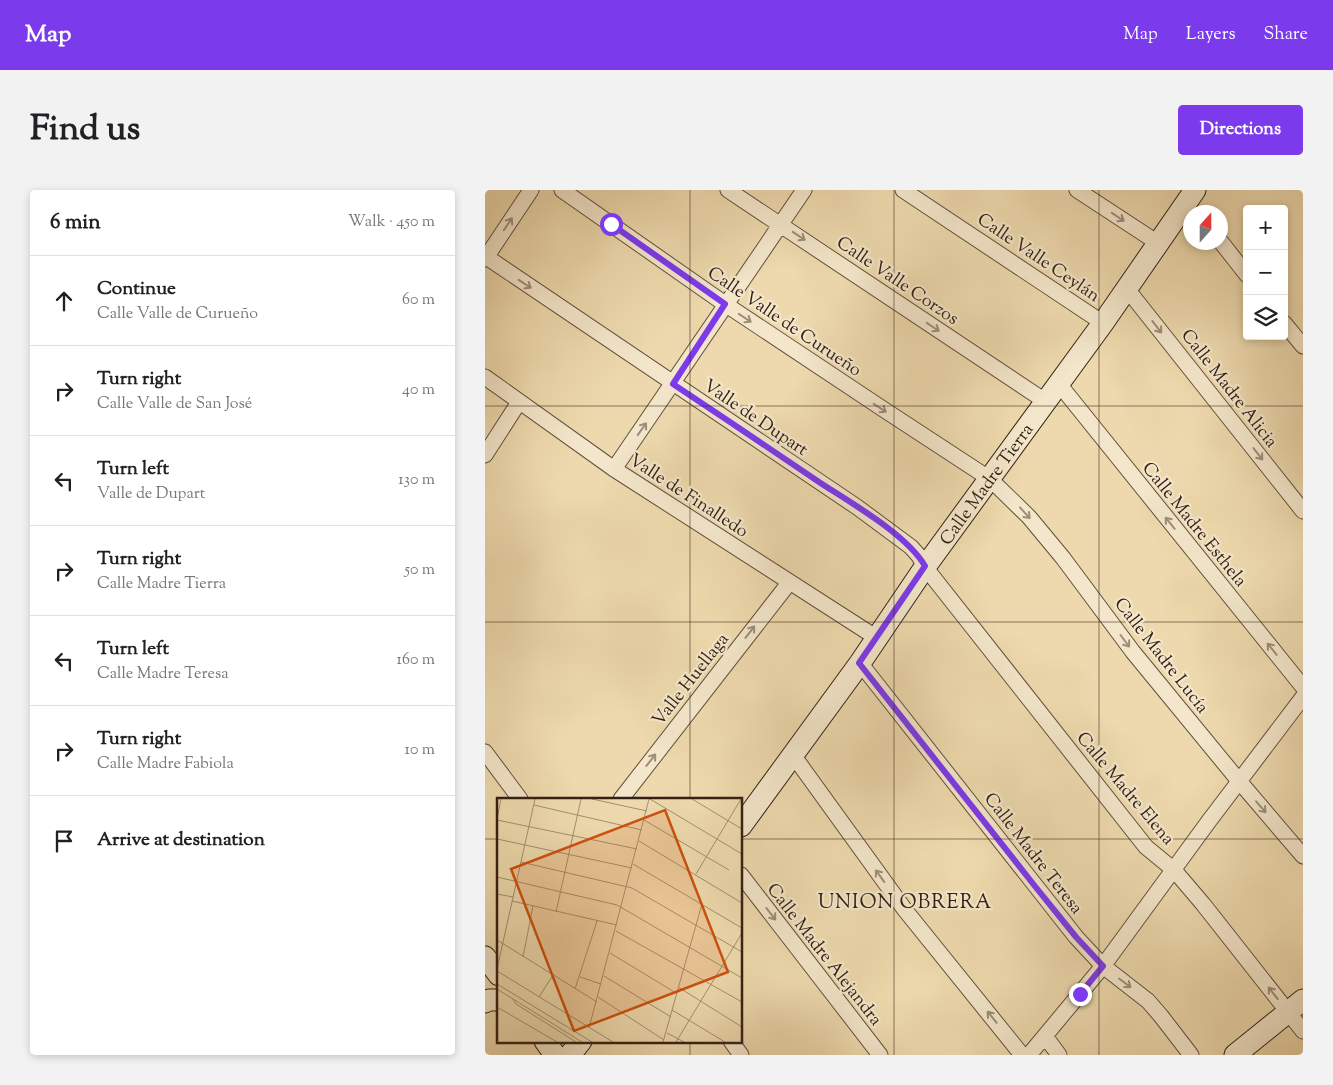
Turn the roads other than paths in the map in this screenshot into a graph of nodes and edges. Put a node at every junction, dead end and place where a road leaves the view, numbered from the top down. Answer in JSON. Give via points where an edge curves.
{"nodes":[{"id":1,"x":531,"y":190,"type":"edge"},
{"id":2,"x":562,"y":190,"type":"edge"},
{"id":3,"x":728,"y":190,"type":"edge"},
{"id":4,"x":804,"y":190,"type":"edge"},
{"id":5,"x":903,"y":190,"type":"edge"},
{"id":6,"x":1077,"y":190,"type":"edge"},
{"id":7,"x":1193,"y":201,"type":"edge"},
{"id":8,"x":781,"y":224,"type":"junction"},
{"id":9,"x":1158,"y":244,"type":"junction"},
{"id":10,"x":1227,"y":250,"type":"edge"},
{"id":11,"x":485,"y":257,"type":"edge"},
{"id":12,"x":1243,"y":270,"type":"edge"},
{"id":13,"x":1127,"y":289,"type":"junction"},
{"id":14,"x":725,"y":304,"type":"junction"},
{"id":15,"x":1103,"y":323,"type":"junction"},
{"id":16,"x":1288,"y":327,"type":"edge"},
{"id":17,"x":1303,"y":346,"type":"edge"},
{"id":18,"x":485,"y":377,"type":"edge"},
{"id":19,"x":673,"y":384,"type":"junction"},
{"id":20,"x":1059,"y":384,"type":"junction"},
{"id":21,"x":1045,"y":401,"type":"junction"},
{"id":22,"x":519,"y":402,"type":"junction"},
{"id":23,"x":485,"y":455,"type":"edge"},
{"id":24,"x":615,"y":469,"type":"junction"},
{"id":25,"x":991,"y":478,"type":"junction"},
{"id":26,"x":1303,"y":511,"type":"edge"},
{"id":27,"x":925,"y":566,"type":"junction"},
{"id":28,"x":789,"y":583,"type":"junction"},
{"id":29,"x":877,"y":638,"type":"junction"},
{"id":30,"x":859,"y":663,"type":"junction"},
{"id":31,"x":1303,"y":687,"type":"edge"},
{"id":32,"x":1303,"y":697,"type":"edge"},
{"id":33,"x":486,"y":755,"type":"edge"},
{"id":34,"x":793,"y":755,"type":"junction"},
{"id":35,"x":1239,"y":781,"type":"junction"},
{"id":36,"x":519,"y":798,"type":"edge"},
{"id":37,"x":622,"y":798,"type":"edge"},
{"id":38,"x":743,"y":823,"type":"edge"},
{"id":39,"x":1303,"y":856,"type":"edge"},
{"id":40,"x":1174,"y":870,"type":"junction"},
{"id":41,"x":743,"y":878,"type":"edge"},
{"id":42,"x":485,"y":957,"type":"edge"},
{"id":43,"x":1103,"y":966,"type":"junction"},
{"id":44,"x":497,"y":972,"type":"edge"},
{"id":45,"x":1295,"y":1006,"type":"edge"},
{"id":46,"x":1303,"y":1031,"type":"edge"},
{"id":47,"x":1045,"y":1036,"type":"junction"},
{"id":48,"x":546,"y":1042,"type":"edge"},
{"id":49,"x":580,"y":1042,"type":"edge"},
{"id":50,"x":732,"y":1042,"type":"edge"},
{"id":51,"x":555,"y":1055,"type":"edge"},
{"id":52,"x":570,"y":1055,"type":"edge"},
{"id":53,"x":741,"y":1055,"type":"edge"},
{"id":54,"x":879,"y":1055,"type":"edge"},
{"id":55,"x":1022,"y":1055,"type":"edge"},
{"id":56,"x":1029,"y":1055,"type":"edge"},
{"id":57,"x":1059,"y":1055,"type":"edge"},
{"id":58,"x":1191,"y":1055,"type":"edge"},
{"id":59,"x":1235,"y":1055,"type":"edge"}],
"edges":[{"from":11,"to":1,"type":"street","one_way":true},
{"from":2,"to":14,"type":"street","name":"Calle Valle de Curueño"},
{"from":3,"to":8,"type":"street","name":"Calle Valle Corzos"},
{"from":4,"to":8,"type":"street"},
{"from":5,"to":15,"type":"street","name":"Calle Valle Ceylán"},
{"from":6,"to":9,"type":"street","one_way":true},
{"from":7,"to":9,"type":"street","name":"Calle Madre Tierra"},
{"from":8,"to":14,"type":"street"},
{"from":8,"to":21,"type":"street","name":"Calle Valle Corzos","one_way":true},
{"from":9,"to":13,"type":"street","name":"Calle Madre Tierra"},
{"from":10,"to":12,"type":"street"},
{"from":11,"to":19,"type":"street","name":"Valle de Dupart","one_way":true},
{"from":13,"to":15,"type":"street","name":"Calle Madre Tierra"},
{"from":13,"to":26,"type":"street","name":"Calle Madre Alicia","one_way":true},
{"from":14,"to":19,"type":"street"},
{"from":14,"to":25,"type":"street","name":"Calle Valle de Curueño","one_way":true},
{"from":15,"to":20,"type":"street","name":"Calle Madre Tierra"},
{"from":16,"to":17,"type":"street"},
{"from":18,"to":22,"type":"street","name":"Valle de Finalledo"},
{"from":24,"to":19,"type":"street","one_way":true},
{"from":19,"to":27,"type":"street","name":"Valle de Dupart","via":[[892,532],[911,547]]},
{"from":20,"to":21,"type":"street","name":"Calle Madre Tierra"},
{"from":31,"to":20,"type":"street","name":"Calle Madre Esthela","one_way":true},
{"from":21,"to":25,"type":"street","name":"Calle Madre Tierra"},
{"from":22,"to":23,"type":"street"},
{"from":22,"to":24,"type":"street","name":"Valle de Finalledo"},
{"from":24,"to":28,"type":"street","name":"Valle de Finalledo"},
{"from":25,"to":27,"type":"street","name":"Calle Madre Tierra"},
{"from":25,"to":35,"type":"street","name":"Calle Madre Lucía","one_way":true,"via":[[1058,552],[1133,652]]},
{"from":27,"to":29,"type":"street","name":"Calle Madre Tierra"},
{"from":27,"to":40,"type":"street","name":"Calle Madre Elena","via":[[1146,847]]},
{"from":28,"to":29,"type":"street","name":"Valle de Finalledo"},
{"from":37,"to":28,"type":"street","name":"Valle Huellaga","one_way":true},
{"from":29,"to":30,"type":"street","name":"Calle Madre Tierra"},
{"from":30,"to":34,"type":"street","name":"Calle Madre Tierra"},
{"from":30,"to":43,"type":"street","name":"Calle Madre Teresa","via":[[1034,885]]},
{"from":32,"to":35,"type":"street"},
{"from":33,"to":36,"type":"street"},
{"from":34,"to":38,"type":"street","name":"Calle Madre Tierra"},
{"from":55,"to":34,"type":"street","one_way":true,"via":[[905,910]]},
{"from":35,"to":39,"type":"street","name":"Calle Madre Lucía","one_way":true},
{"from":35,"to":40,"type":"street"},
{"from":40,"to":43,"type":"street"},
{"from":45,"to":40,"type":"street","name":"Calle Madre Elena","one_way":true},
{"from":41,"to":54,"type":"street","name":"Calle Madre Alejandra","one_way":true},
{"from":42,"to":44,"type":"street"},
{"from":43,"to":47,"type":"street"},
{"from":43,"to":58,"type":"street","name":"Calle Madre Teresa","one_way":true,"via":[[1148,1000]]},
{"from":45,"to":46,"type":"street","name":"Calle Madre Elena"},
{"from":45,"to":59,"type":"street"},
{"from":47,"to":56,"type":"street"},
{"from":47,"to":57,"type":"street"},
{"from":48,"to":51,"type":"street"},
{"from":49,"to":52,"type":"street"},
{"from":50,"to":53,"type":"street"}]}
